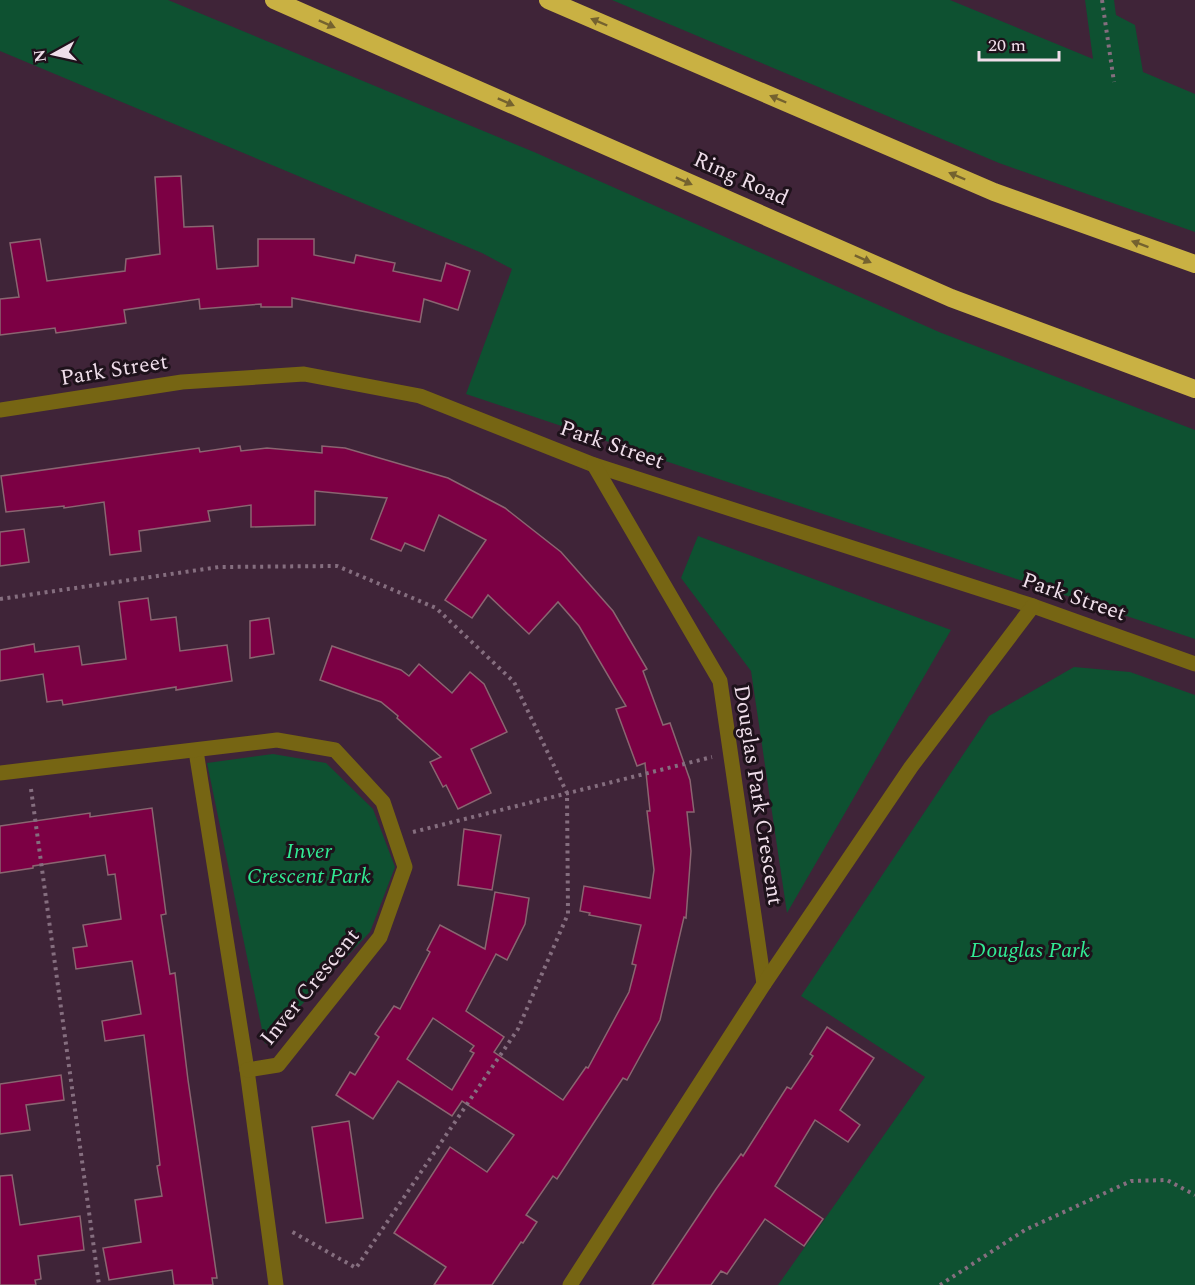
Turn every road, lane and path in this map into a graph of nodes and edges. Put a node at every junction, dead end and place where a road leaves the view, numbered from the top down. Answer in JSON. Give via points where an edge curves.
{"nodes":[{"id":1,"x":274,"y":0,"type":"edge"},
{"id":2,"x":548,"y":0,"type":"edge"},
{"id":3,"x":1102,"y":0,"type":"edge"},
{"id":4,"x":1114,"y":82,"type":"dead end"},
{"id":5,"x":1195,"y":264,"type":"edge"},
{"id":6,"x":1195,"y":389,"type":"edge"},
{"id":7,"x":0,"y":410,"type":"edge"},
{"id":8,"x":594,"y":465,"type":"junction"},
{"id":9,"x":1033,"y":606,"type":"junction"},
{"id":10,"x":1195,"y":664,"type":"edge"},
{"id":11,"x":196,"y":751,"type":"junction"},
{"id":12,"x":730,"y":752,"type":"junction"},
{"id":13,"x":28,"y":770,"type":"junction"},
{"id":14,"x":0,"y":774,"type":"edge"},
{"id":15,"x":395,"y":837,"type":"junction"},
{"id":16,"x":764,"y":984,"type":"junction"},
{"id":17,"x":247,"y":1070,"type":"junction"},
{"id":18,"x":1195,"y":1195,"type":"edge"},
{"id":19,"x":99,"y":1285,"type":"edge"},
{"id":20,"x":276,"y":1285,"type":"edge"},
{"id":21,"x":570,"y":1285,"type":"edge"},
{"id":22,"x":940,"y":1285,"type":"edge"}],
"edges":[{"from":1,"to":6,"type":"highway","name":"Ring Road","one_way":true,"via":[[951,298]]},
{"from":5,"to":2,"type":"highway","one_way":true,"via":[[994,192]]},
{"from":3,"to":4,"type":"path"},
{"from":7,"to":8,"type":"street","name":"Park Street","via":[[183,382],[304,374],[420,396]]},
{"from":8,"to":9,"type":"street","name":"Park Street"},
{"from":8,"to":12,"type":"street","name":"Douglas Park Crescent","via":[[720,681]]},
{"from":9,"to":10,"type":"street","name":"Park Street"},
{"from":9,"to":16,"type":"street","name":"Douglas Park Crescent","via":[[911,767]]},
{"from":11,"to":13,"type":"street","name":"Inver Crescent"},
{"from":11,"to":15,"type":"street","name":"Inver Crescent","via":[[277,740],[335,750],[383,802]]},
{"from":11,"to":17,"type":"street","name":"Inver Crescent"},
{"from":12,"to":15,"type":"path"},
{"from":12,"to":16,"type":"street","name":"Douglas Park Crescent"},
{"from":13,"to":14,"type":"street","name":"Inver Crescent"},
{"from":13,"to":19,"type":"path"},
{"from":15,"to":17,"type":"street","name":"Inver Crescent","via":[[405,867],[380,937],[278,1065]]},
{"from":16,"to":21,"type":"street","name":"Douglas Park Crescent"},
{"from":17,"to":20,"type":"street","name":"Inver Crescent"},
{"from":18,"to":22,"type":"path","via":[[1167,1180],[1131,1181],[1025,1230]]}]}
